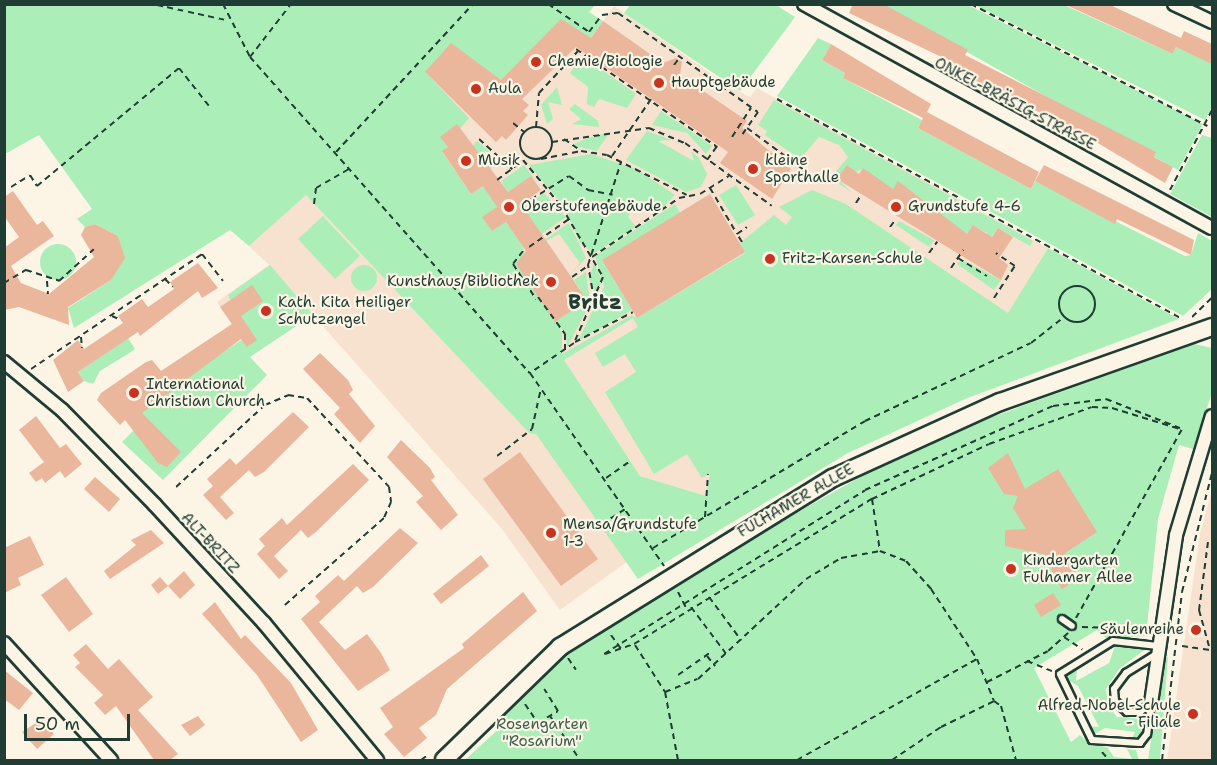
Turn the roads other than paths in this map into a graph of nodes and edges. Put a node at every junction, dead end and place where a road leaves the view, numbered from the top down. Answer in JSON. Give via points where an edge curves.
{"nodes":[{"id":1,"x":804,"y":4,"type":"edge"},
{"id":2,"x":1174,"y":4,"type":"edge"},
{"id":3,"x":1212,"y":22,"type":"edge"},
{"id":4,"x":1212,"y":228,"type":"edge"},
{"id":5,"x":1212,"y":314,"type":"edge"},
{"id":6,"x":1208,"y":332,"type":"edge"},
{"id":7,"x":4,"y":362,"type":"edge"},
{"id":8,"x":1212,"y":416,"type":"edge"},
{"id":9,"x":1062,"y":619,"type":"dead end"},
{"id":10,"x":1072,"y":626,"type":"road end"},
{"id":11,"x":4,"y":643,"type":"edge"},
{"id":12,"x":1157,"y":650,"type":"junction"},
{"id":13,"x":1151,"y":703,"type":"junction"},
{"id":14,"x":111,"y":760,"type":"edge"},
{"id":15,"x":376,"y":760,"type":"edge"},
{"id":16,"x":444,"y":760,"type":"edge"}],
"edges":[{"from":1,"to":4,"type":"street","name":"ONKEL-BRÄSIG-STRASSE"},
{"from":2,"to":3,"type":"street"},
{"from":5,"to":6,"type":"street"},
{"from":6,"to":16,"type":"street","name":"FULHAMER ALLEE","via":[[929,432],[833,478],[669,575],[560,647]]},
{"from":7,"to":15,"type":"street","name":"ALT-BRITZ","via":[[62,410],[264,623]]},
{"from":8,"to":12,"type":"street","via":[[1183,507]]},
{"from":9,"to":10,"type":"lane"},
{"from":11,"to":14,"type":"street"},
{"from":12,"to":13,"type":"street"},
{"from":12,"to":13,"type":"lane","via":[[1126,673],[1113,693],[1117,705],[1130,713]]},
{"from":12,"to":13,"type":"lane","via":[[1113,641],[1060,674],[1092,740],[1140,743],[1147,734]]}]}
